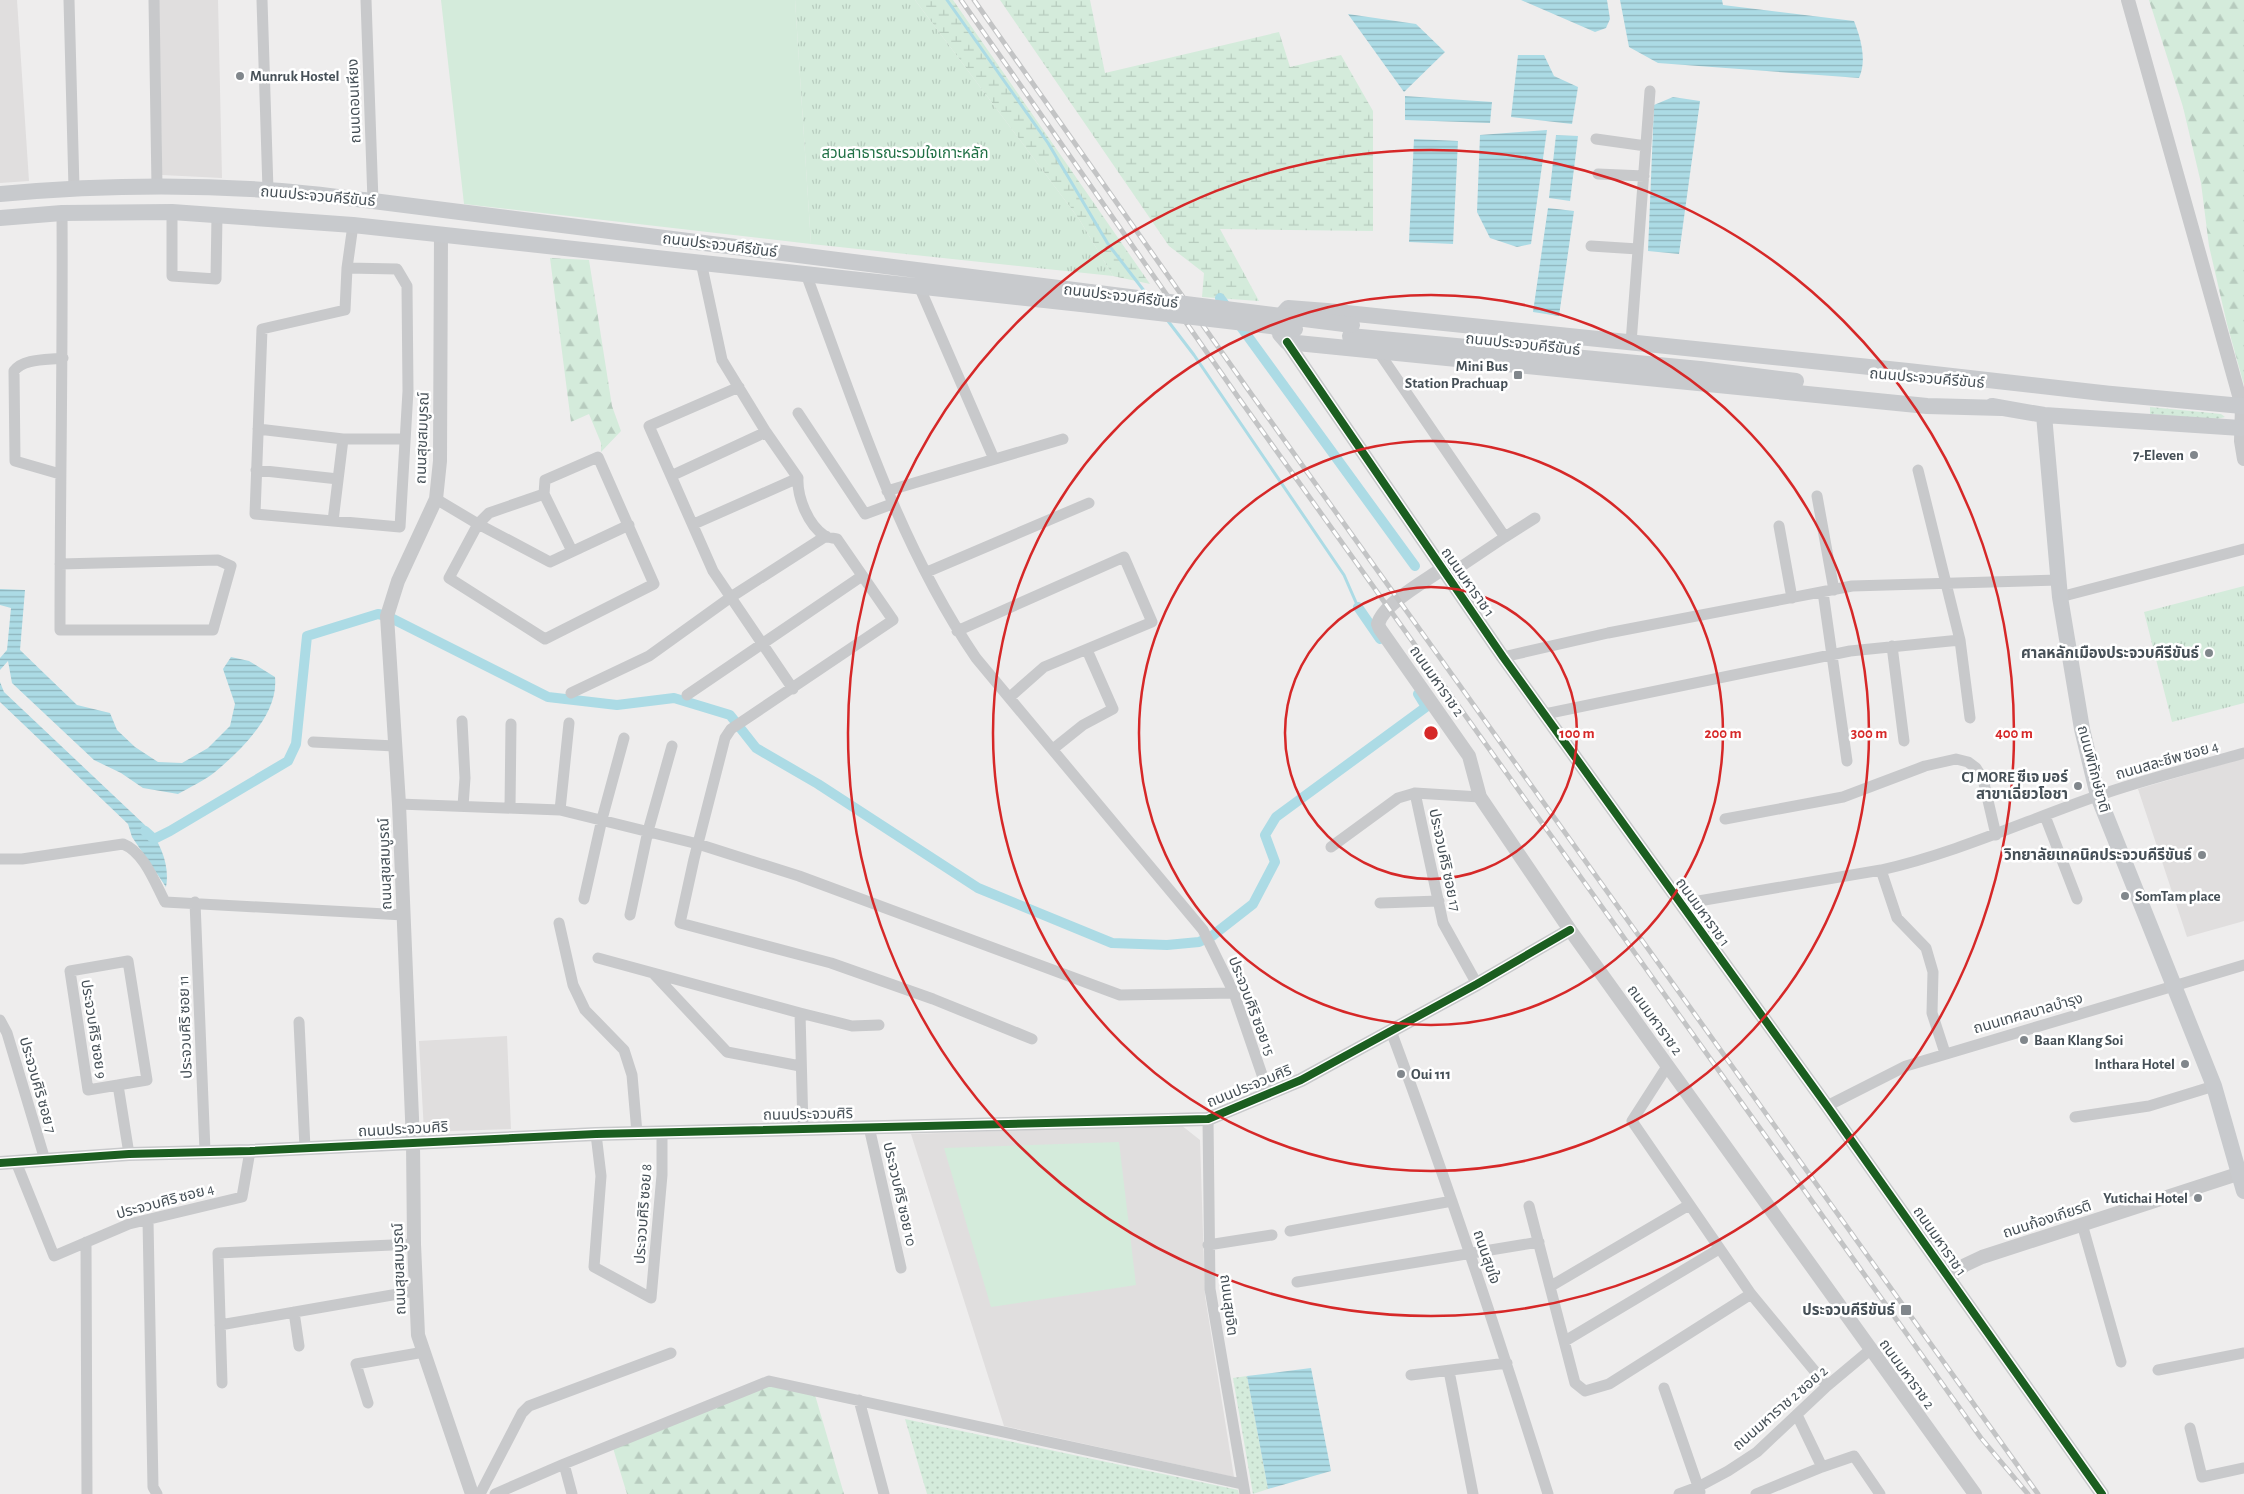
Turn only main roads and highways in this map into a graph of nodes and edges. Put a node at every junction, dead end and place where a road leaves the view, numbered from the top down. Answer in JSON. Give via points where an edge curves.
{"nodes":[{"id":1,"x":0,"y":194,"type":"edge"},
{"id":2,"x":0,"y":218,"type":"edge"},
{"id":3,"x":1090,"y":298,"type":"junction"},
{"id":4,"x":1351,"y":330,"type":"junction"},
{"id":5,"x":2111,"y":394,"type":"junction"},
{"id":6,"x":2142,"y":398,"type":"junction"},
{"id":7,"x":2243,"y":406,"type":"edge"},
{"id":8,"x":2002,"y":408,"type":"junction"},
{"id":9,"x":2044,"y":415,"type":"junction"},
{"id":10,"x":2143,"y":422,"type":"junction"},
{"id":11,"x":2242,"y":428,"type":"edge"},
{"id":12,"x":2242,"y":1172,"type":"edge"},
{"id":13,"x":2244,"y":1191,"type":"edge"}],
"edges":[{"from":1,"to":3,"type":"main road","name":"ถนนประจวบคีรีขันธ์","via":[[74,188],[268,190],[373,201]]},
{"from":2,"to":3,"type":"main road","name":"ถนนประจวบคีรีขันธ์","via":[[62,213],[217,214],[442,234],[919,286]]},
{"from":3,"to":4,"type":"main road","name":"ถนนประจวบคีรีขันธ์","bridge":true},
{"from":4,"to":5,"type":"main road","name":"ถนนประจวบคีรีขันธ์"},
{"from":4,"to":8,"type":"main road","name":"ถนนประจวบคีรีขันธ์","via":[[1700,369]]},
{"from":5,"to":6,"type":"main road","name":"ถนนประจวบคีรีขันธ์"},
{"from":5,"to":8,"type":"main road","via":[[1288,308],[1280,317],[1279,324],[1280,334],[1287,342],[1927,406]]},
{"from":6,"to":7,"type":"main road","name":"ถนนประจวบคีรีขันธ์"},
{"from":6,"to":10,"type":"main road"},
{"from":8,"to":9,"type":"main road","name":"ถนนประจวบคีรีขันธ์"},
{"from":9,"to":10,"type":"main road","name":"ถนนประจวบคีรีขันธ์"},
{"from":9,"to":12,"type":"main road","name":"ถนนพิทักษ์ชาติ","via":[[2060,597],[2082,729],[2098,796],[2214,1086]]},
{"from":10,"to":11,"type":"main road","name":"ถนนประจวบคีรีขันธ์"},
{"from":12,"to":13,"type":"main road","name":"ถนนพิทักษ์ชาติ"}]}
